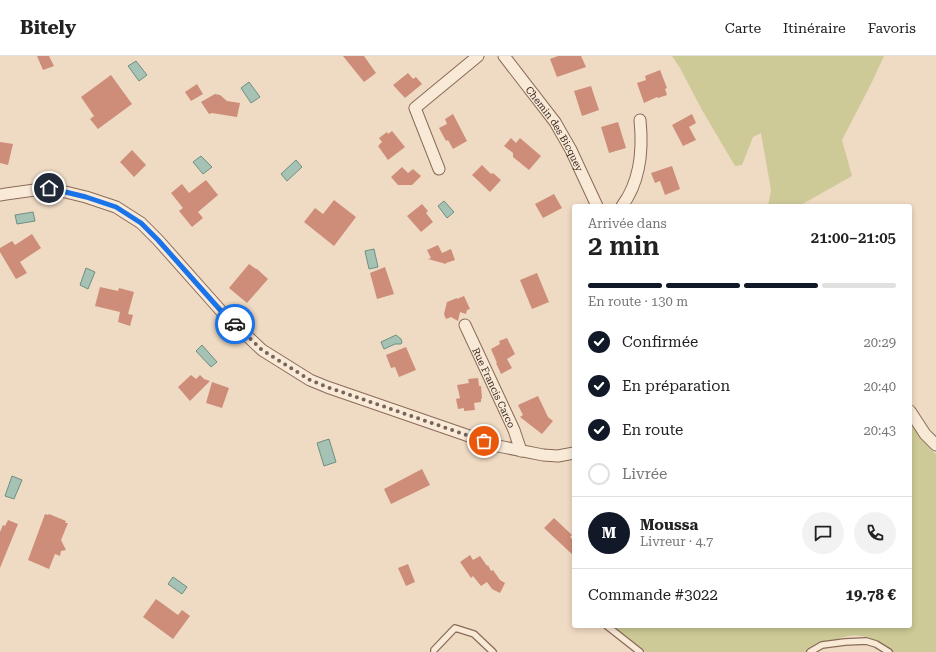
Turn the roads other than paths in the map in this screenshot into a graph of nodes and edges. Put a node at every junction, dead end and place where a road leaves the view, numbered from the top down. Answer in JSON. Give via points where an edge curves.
{"nodes":[{"id":1,"x":478,"y":56,"type":"edge"},
{"id":2,"x":504,"y":56,"type":"edge"},
{"id":3,"x":640,"y":120,"type":"dead end"},
{"id":4,"x":440,"y":169,"type":"dead end"},
{"id":5,"x":0,"y":195,"type":"edge"},
{"id":6,"x":596,"y":204,"type":"edge"},
{"id":7,"x":623,"y":204,"type":"edge"},
{"id":8,"x":465,"y":325,"type":"dead end"},
{"id":9,"x":912,"y":414,"type":"edge"},
{"id":10,"x":936,"y":445,"type":"edge"},
{"id":11,"x":521,"y":450,"type":"junction"},
{"id":12,"x":572,"y":453,"type":"edge"},
{"id":13,"x":610,"y":628,"type":"edge"},
{"id":14,"x":434,"y":652,"type":"edge"},
{"id":15,"x":493,"y":652,"type":"edge"},
{"id":16,"x":640,"y":652,"type":"edge"},
{"id":17,"x":810,"y":652,"type":"edge"},
{"id":18,"x":889,"y":652,"type":"edge"}],
"edges":[{"from":1,"to":4,"type":"street","via":[[415,108]]},
{"from":2,"to":6,"type":"street","name":"Chemin des Bicquey","via":[[555,122]]},
{"from":3,"to":7,"type":"street","via":[[641,147],[638,170]]},
{"from":5,"to":11,"type":"street","via":[[49,188],[116,207],[141,223],[222,312],[262,350],[310,380],[498,446]]},
{"from":8,"to":11,"type":"street","name":"Rue Francis Carco"},
{"from":9,"to":10,"type":"street","via":[[924,434]]},
{"from":11,"to":12,"type":"street","via":[[558,456]]},
{"from":13,"to":16,"type":"lane"},
{"from":14,"to":15,"type":"lane","via":[[455,628],[474,634]]},
{"from":17,"to":18,"type":"lane","via":[[822,645],[866,641]]}]}
